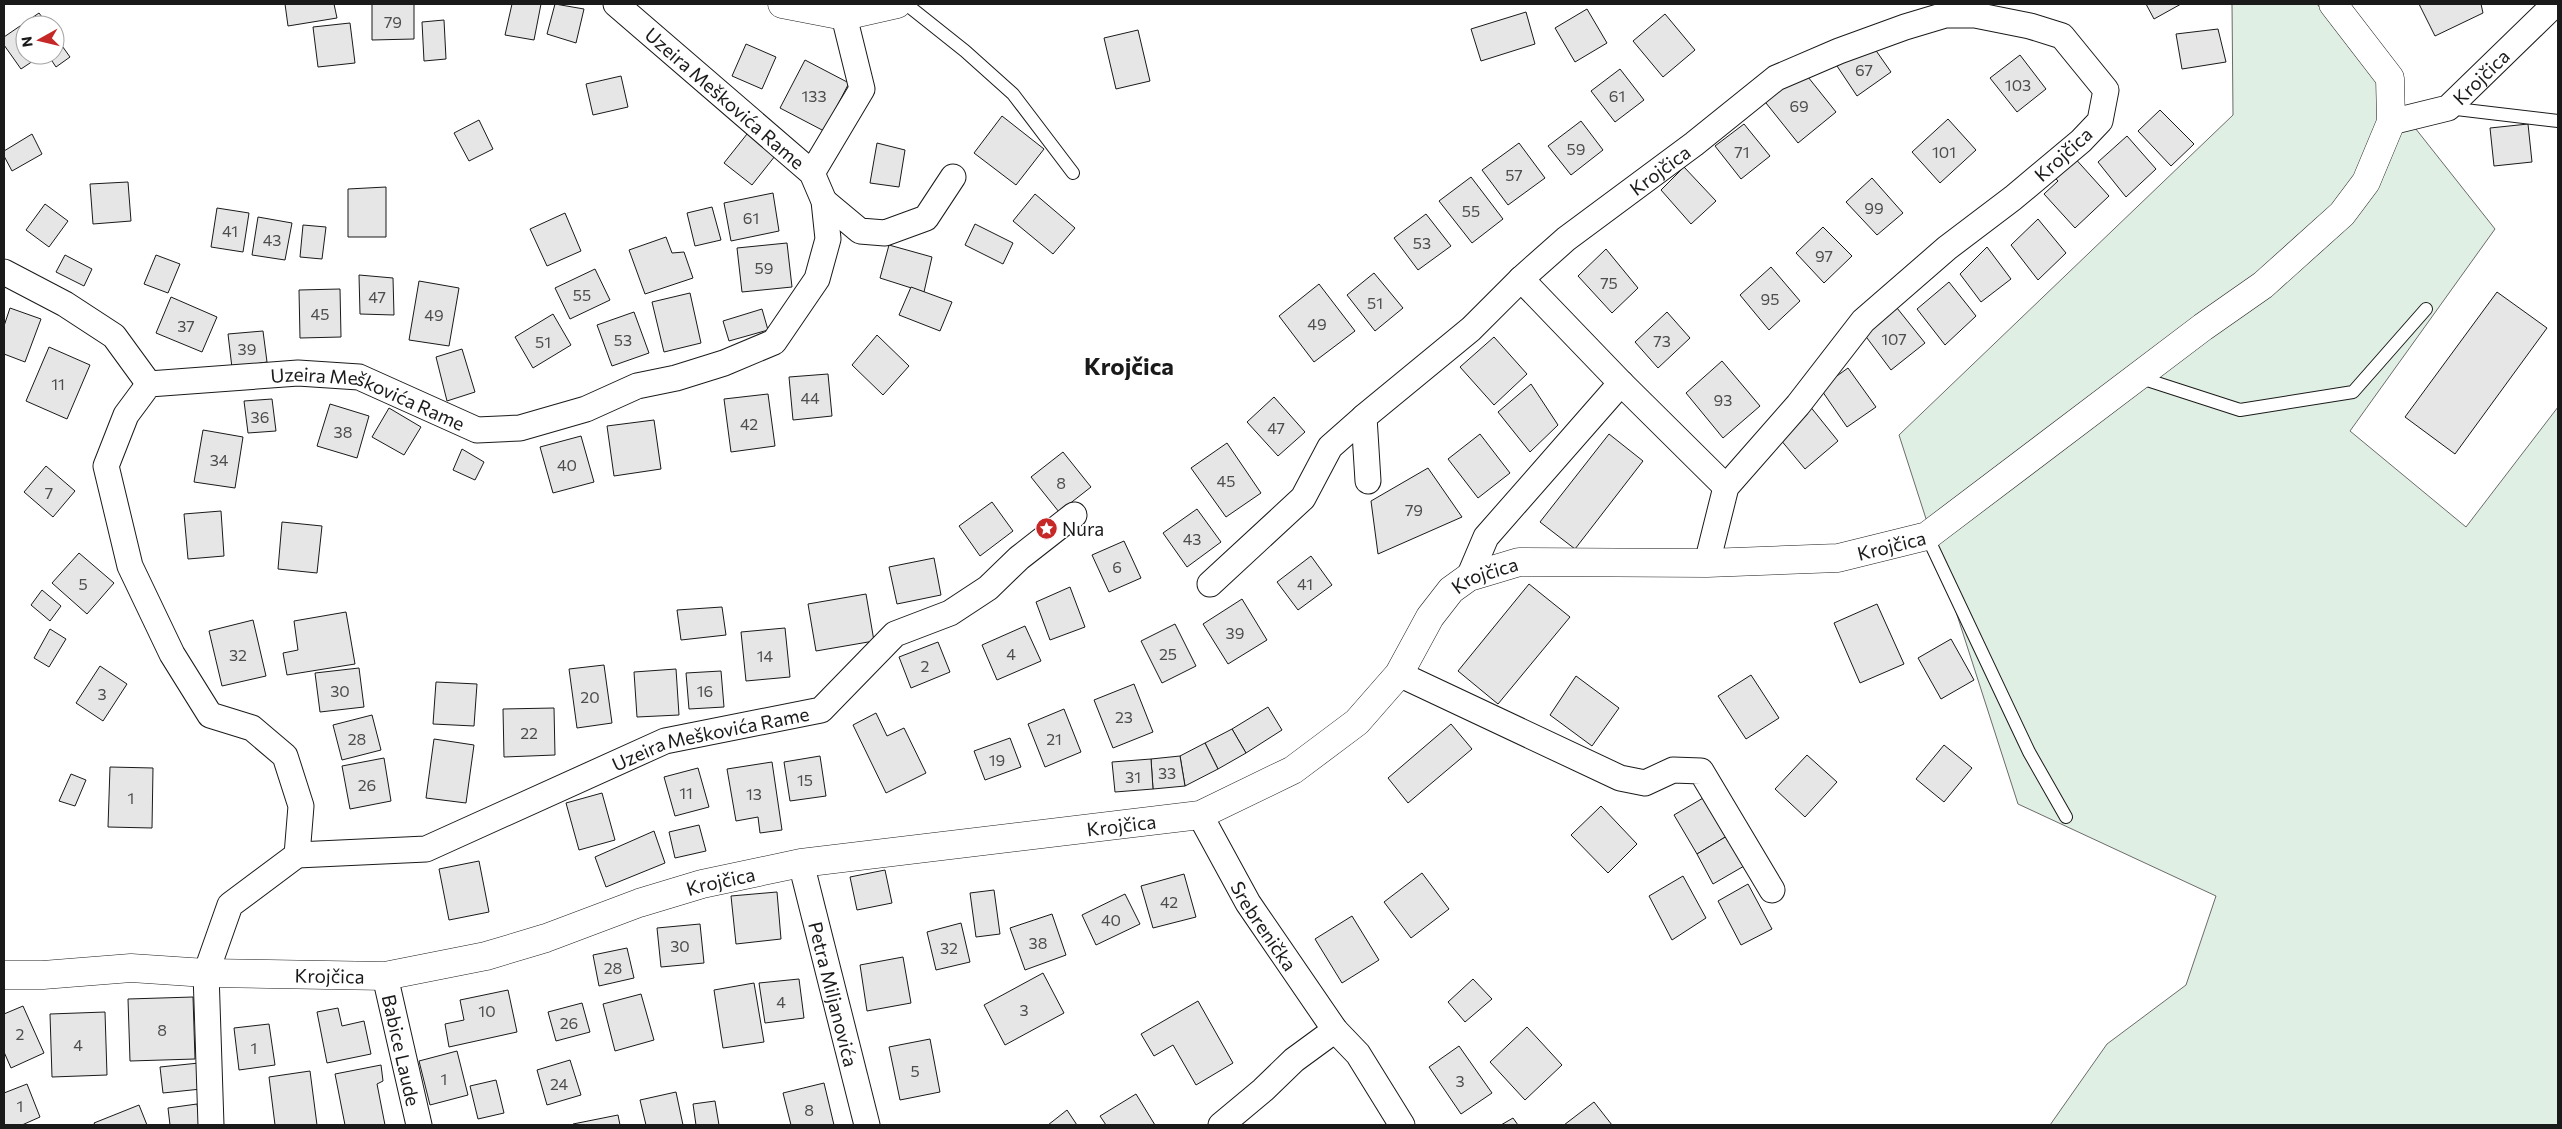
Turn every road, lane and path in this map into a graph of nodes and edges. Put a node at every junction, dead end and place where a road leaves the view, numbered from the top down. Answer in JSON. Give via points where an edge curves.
{"nodes":[{"id":1,"x":616,"y":4,"type":"edge"},
{"id":2,"x":782,"y":4,"type":"edge"},
{"id":3,"x":897,"y":4,"type":"edge"},
{"id":4,"x":906,"y":4,"type":"edge"},
{"id":5,"x":2333,"y":4,"type":"edge"},
{"id":6,"x":2555,"y":4,"type":"edge"},
{"id":7,"x":844,"y":16,"type":"junction"},
{"id":8,"x":2448,"y":108,"type":"junction"},
{"id":9,"x":2558,"y":121,"type":"edge"},
{"id":10,"x":2391,"y":122,"type":"junction"},
{"id":11,"x":812,"y":173,"type":"junction"},
{"id":12,"x":1073,"y":173,"type":"dead end"},
{"id":13,"x":953,"y":177,"type":"dead end"},
{"id":14,"x":824,"y":201,"type":"junction"},
{"id":15,"x":4,"y":272,"type":"edge"},
{"id":16,"x":1521,"y":279,"type":"junction"},
{"id":17,"x":2426,"y":309,"type":"dead end"},
{"id":18,"x":2138,"y":377,"type":"junction"},
{"id":19,"x":1621,"y":383,"type":"junction"},
{"id":20,"x":149,"y":384,"type":"junction"},
{"id":21,"x":1364,"y":418,"type":"junction"},
{"id":22,"x":1368,"y":481,"type":"dead end"},
{"id":23,"x":1726,"y":487,"type":"junction"},
{"id":24,"x":1074,"y":515,"type":"dead end"},
{"id":25,"x":1927,"y":536,"type":"junction"},
{"id":26,"x":1707,"y":564,"type":"junction"},
{"id":27,"x":1469,"y":577,"type":"junction"},
{"id":28,"x":1210,"y":584,"type":"dead end"},
{"id":29,"x":1399,"y":674,"type":"junction"},
{"id":30,"x":1200,"y":815,"type":"junction"},
{"id":31,"x":2066,"y":817,"type":"dead end"},
{"id":32,"x":297,"y":855,"type":"junction"},
{"id":33,"x":801,"y":863,"type":"junction"},
{"id":34,"x":1772,"y":890,"type":"dead end"},
{"id":35,"x":206,"y":973,"type":"junction"},
{"id":36,"x":4,"y":975,"type":"edge"},
{"id":37,"x":384,"y":976,"type":"junction"},
{"id":38,"x":1335,"y":1030,"type":"junction"},
{"id":39,"x":211,"y":1125,"type":"edge"},
{"id":40,"x":419,"y":1125,"type":"edge"},
{"id":41,"x":867,"y":1125,"type":"edge"},
{"id":42,"x":1221,"y":1125,"type":"edge"},
{"id":43,"x":1402,"y":1125,"type":"edge"}],
"edges":[{"from":1,"to":11,"type":"street","name":"Uzeira Meškovića Rame"},
{"from":2,"to":7,"type":"main road"},
{"from":3,"to":7,"type":"main road"},
{"from":4,"to":12,"type":"lane","via":[[1013,94]]},
{"from":5,"to":10,"type":"main road","name":"Krojčica","via":[[2390,78]]},
{"from":6,"to":8,"type":"street","name":"Krojčica"},
{"from":7,"to":11,"type":"street","name":"Uzeira Meškovića Rame","via":[[862,89]]},
{"from":8,"to":9,"type":"lane"},
{"from":8,"to":10,"type":"street","name":"Krojčica"},
{"from":10,"to":18,"type":"main road","name":"Krojčica","via":[[2366,182],[2342,214],[2263,285]]},
{"from":11,"to":14,"type":"street","name":"Uzeira Meškovića Rame"},
{"from":13,"to":14,"type":"street","via":[[926,218],[885,233],[860,231]]},
{"from":14,"to":20,"type":"street","name":"Uzeira Meškovića Rame","via":[[828,239],[817,279],[774,342],[724,363],[637,386],[586,409],[520,428],[477,430],[359,377],[298,373]]},
{"from":15,"to":20,"type":"street","via":[[65,304],[114,336]]},
{"from":16,"to":19,"type":"street"},
{"from":16,"to":21,"type":"street","name":"Krojčica","via":[[1471,329]]},
{"from":16,"to":23,"type":"street","name":"Krojčica","via":[[1566,239],[1776,78],[1839,51],[1945,15],[1975,15],[2062,36],[2106,90],[2100,121],[2074,148],[1947,248],[1863,320],[1798,405]]},
{"from":17,"to":18,"type":"lane","via":[[2352,392],[2240,410]]},
{"from":18,"to":25,"type":"main road","name":"Krojčica"},
{"from":19,"to":23,"type":"street"},
{"from":19,"to":27,"type":"street","via":[[1486,537]]},
{"from":20,"to":32,"type":"street","via":[[126,415],[106,466],[130,566],[172,654],[210,715],[252,728],[286,756],[301,806]]},
{"from":21,"to":22,"type":"street"},
{"from":21,"to":28,"type":"street","name":"Krojčica","via":[[1330,447],[1303,498]]},
{"from":23,"to":26,"type":"street","name":"Krojčica"},
{"from":24,"to":32,"type":"street","name":"Uzeira Meškovića Rame","via":[[1019,558],[988,588],[950,612],[895,634],[821,710],[665,741],[426,849]]},
{"from":25,"to":26,"type":"main road","name":"Krojčica","via":[[1838,558]]},
{"from":25,"to":31,"type":"lane","via":[[2029,752]]},
{"from":26,"to":27,"type":"main road","name":"Krojčica","via":[[1519,562]]},
{"from":27,"to":29,"type":"main road","name":"Krojčica","via":[[1451,590],[1430,617]]},
{"from":29,"to":30,"type":"main road","name":"Krojčica","via":[[1357,722],[1293,770]]},
{"from":29,"to":34,"type":"street","via":[[1620,778],[1645,783],[1673,770],[1701,771]]},
{"from":30,"to":33,"type":"main road","name":"Krojčica"},
{"from":30,"to":38,"type":"street","name":"Srebrenička","via":[[1248,903]]},
{"from":32,"to":35,"type":"street","via":[[230,905]]},
{"from":33,"to":37,"type":"main road","name":"Krojčica","via":[[693,887],[486,956]]},
{"from":33,"to":41,"type":"street","name":"Petra Miljanovića"},
{"from":35,"to":36,"type":"main road","name":"Krojčica","via":[[131,968]]},
{"from":35,"to":37,"type":"main road","name":"Krojčica"},
{"from":35,"to":39,"type":"street"},
{"from":37,"to":40,"type":"street","name":"Babice Laude"},
{"from":38,"to":42,"type":"street","via":[[1294,1060]]},
{"from":38,"to":43,"type":"street","name":"Srebrenička","via":[[1358,1054]]}]}
